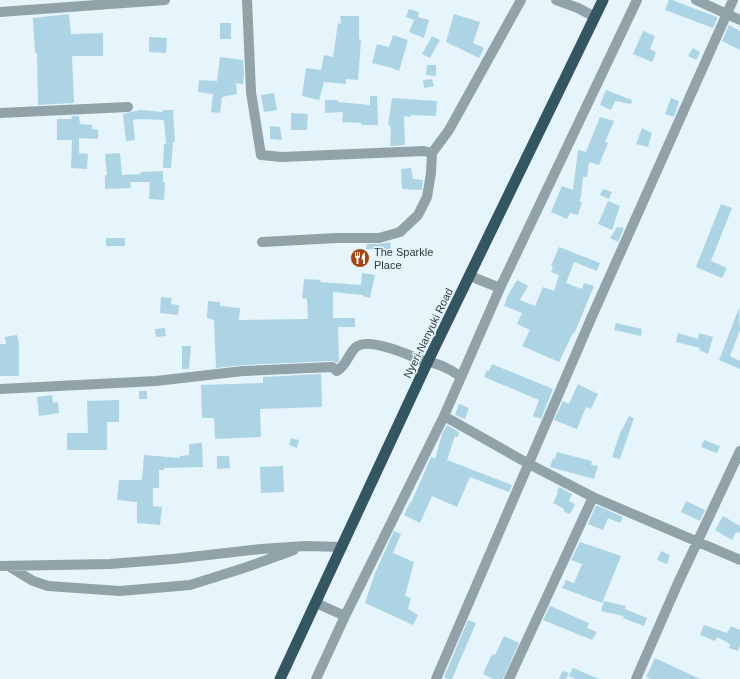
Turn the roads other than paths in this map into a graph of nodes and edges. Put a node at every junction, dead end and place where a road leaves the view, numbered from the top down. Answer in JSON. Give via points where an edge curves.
{"nodes":[{"id":1,"x":165,"y":0,"type":"edge"},
{"id":2,"x":247,"y":0,"type":"edge"},
{"id":3,"x":522,"y":0,"type":"edge"},
{"id":4,"x":556,"y":0,"type":"edge"},
{"id":5,"x":603,"y":0,"type":"edge"},
{"id":6,"x":637,"y":0,"type":"edge"},
{"id":7,"x":696,"y":0,"type":"edge"},
{"id":8,"x":733,"y":0,"type":"edge"},
{"id":9,"x":0,"y":12,"type":"edge"},
{"id":10,"x":727,"y":14,"type":"junction"},
{"id":11,"x":595,"y":17,"type":"junction"},
{"id":12,"x":740,"y":20,"type":"edge"},
{"id":13,"x":128,"y":107,"type":"dead end"},
{"id":14,"x":0,"y":113,"type":"edge"},
{"id":15,"x":432,"y":153,"type":"junction"},
{"id":16,"x":262,"y":242,"type":"dead end"},
{"id":17,"x":470,"y":276,"type":"junction"},
{"id":18,"x":500,"y":288,"type":"junction"},
{"id":19,"x":426,"y":362,"type":"junction"},
{"id":20,"x":461,"y":377,"type":"junction"},
{"id":21,"x":0,"y":388,"type":"edge"},
{"id":22,"x":444,"y":416,"type":"junction"},
{"id":23,"x":740,"y":451,"type":"edge"},
{"id":24,"x":529,"y":464,"type":"junction"},
{"id":25,"x":593,"y":497,"type":"junction"},
{"id":26,"x":698,"y":541,"type":"junction"},
{"id":27,"x":305,"y":546,"type":"junction"},
{"id":28,"x":342,"y":546,"type":"junction"},
{"id":29,"x":740,"y":560,"type":"edge"},
{"id":30,"x":5,"y":566,"type":"edge"},
{"id":31,"x":316,"y":603,"type":"junction"},
{"id":32,"x":345,"y":616,"type":"junction"},
{"id":33,"x":280,"y":679,"type":"edge"},
{"id":34,"x":316,"y":679,"type":"edge"},
{"id":35,"x":436,"y":679,"type":"edge"},
{"id":36,"x":509,"y":679,"type":"edge"},
{"id":37,"x":636,"y":679,"type":"edge"}],
"edges":[{"from":1,"to":9,"type":"street"},
{"from":2,"to":15,"type":"street","via":[[251,92],[261,155],[282,157],[424,151]]},
{"from":3,"to":15,"type":"street","via":[[449,130]]},
{"from":4,"to":11,"type":"street"},
{"from":5,"to":11,"type":"highway","name":"Nyeri-Nanyuki Road"},
{"from":6,"to":18,"type":"street"},
{"from":7,"to":10,"type":"street"},
{"from":8,"to":10,"type":"street"},
{"from":10,"to":12,"type":"street"},
{"from":10,"to":24,"type":"street","via":[[602,292]]},
{"from":11,"to":17,"type":"highway","name":"Nyeri-Nanyuki Road"},
{"from":13,"to":14,"type":"street"},
{"from":15,"to":16,"type":"street","via":[[427,197],[418,215],[400,232],[379,238]]},
{"from":17,"to":18,"type":"street"},
{"from":17,"to":19,"type":"highway","name":"Nyeri-Nanyuki Road"},
{"from":18,"to":20,"type":"street"},
{"from":19,"to":20,"type":"street","via":[[451,369]]},
{"from":19,"to":21,"type":"street","via":[[393,349],[361,344],[337,371],[332,367],[244,371],[156,381]]},
{"from":19,"to":28,"type":"highway","name":"Nyeri-Nanyuki Road"},
{"from":20,"to":22,"type":"street"},
{"from":22,"to":24,"type":"street"},
{"from":22,"to":32,"type":"street"},
{"from":23,"to":26,"type":"street"},
{"from":24,"to":25,"type":"street"},
{"from":24,"to":35,"type":"street"},
{"from":25,"to":26,"type":"street"},
{"from":25,"to":36,"type":"street"},
{"from":26,"to":29,"type":"street"},
{"from":26,"to":37,"type":"street"},
{"from":27,"to":28,"type":"street"},
{"from":27,"to":30,"type":"street","via":[[117,563]]},
{"from":27,"to":30,"type":"street","via":[[190,585],[158,589],[120,591],[48,586]]},
{"from":28,"to":31,"type":"highway","name":"Nyeri-Nanyuki Road"},
{"from":31,"to":32,"type":"street"},
{"from":31,"to":33,"type":"highway","name":"Nyeri-Nanyuki Road"},
{"from":32,"to":34,"type":"street"}]}
